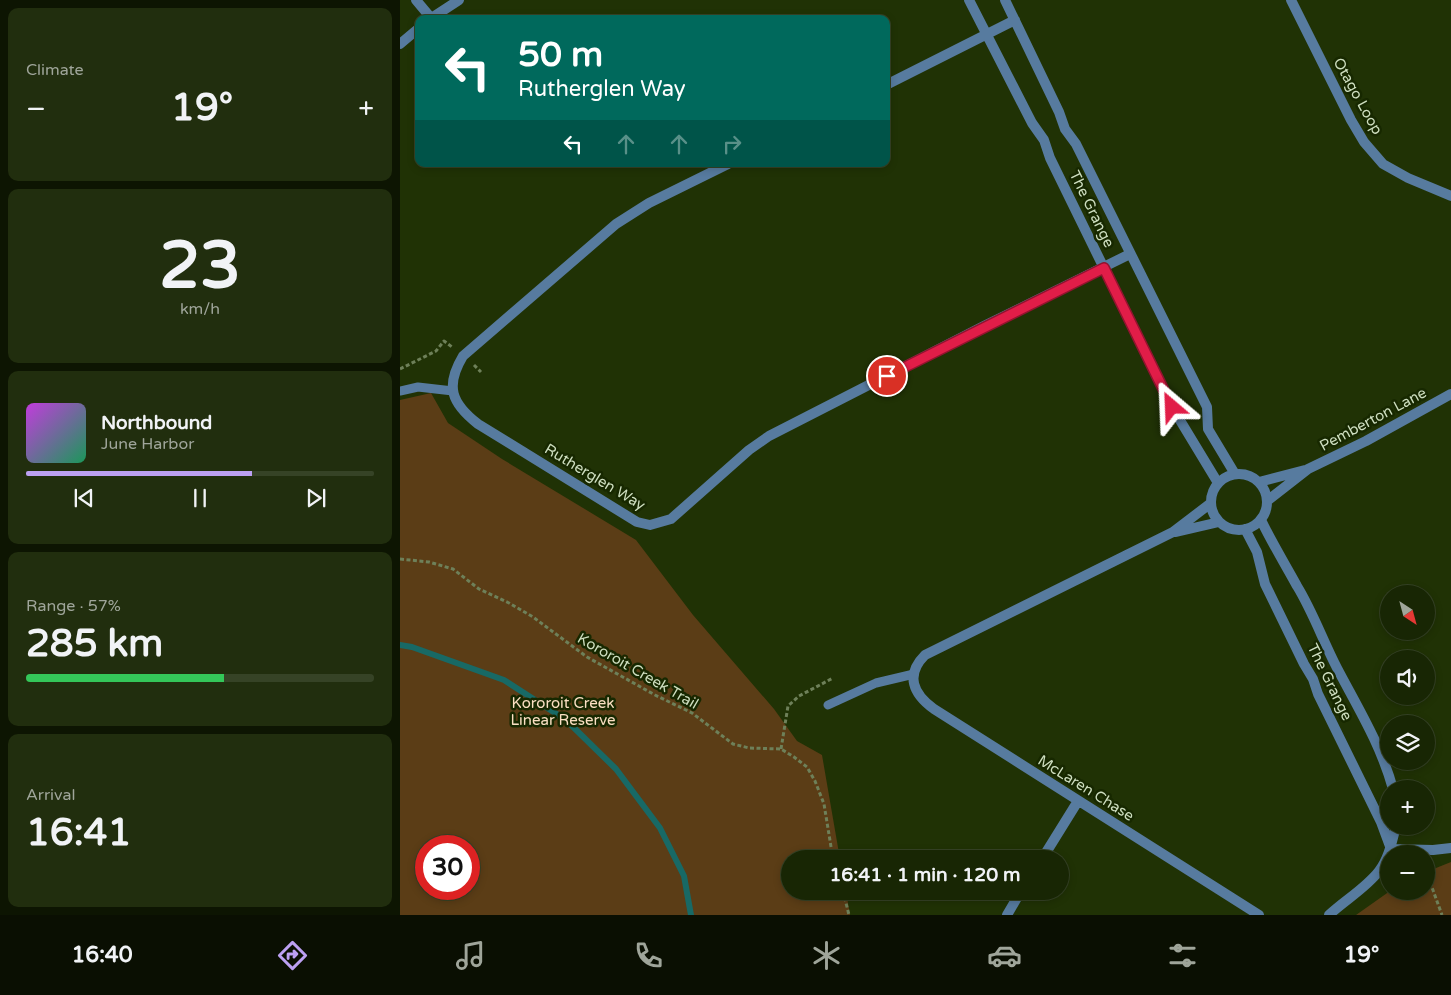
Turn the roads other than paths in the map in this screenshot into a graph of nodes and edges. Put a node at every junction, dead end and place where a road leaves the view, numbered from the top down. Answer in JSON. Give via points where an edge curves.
{"nodes":[{"id":1,"x":416,"y":0,"type":"edge"},
{"id":2,"x":459,"y":0,"type":"edge"},
{"id":3,"x":969,"y":0,"type":"edge"},
{"id":4,"x":1004,"y":0,"type":"edge"},
{"id":5,"x":1291,"y":0,"type":"edge"},
{"id":6,"x":427,"y":15,"type":"edge"},
{"id":7,"x":436,"y":15,"type":"edge"},
{"id":8,"x":1015,"y":20,"type":"junction"},
{"id":9,"x":415,"y":31,"type":"edge"},
{"id":10,"x":986,"y":34,"type":"junction"},
{"id":11,"x":400,"y":44,"type":"edge"},
{"id":12,"x":890,"y":83,"type":"edge"},
{"id":13,"x":722,"y":167,"type":"edge"},
{"id":14,"x":1451,"y":196,"type":"edge"},
{"id":15,"x":1130,"y":254,"type":"junction"},
{"id":16,"x":1104,"y":268,"type":"junction"},
{"id":17,"x":400,"y":391,"type":"edge"},
{"id":18,"x":453,"y":391,"type":"junction"},
{"id":19,"x":1451,"y":394,"type":"edge"},
{"id":20,"x":1308,"y":469,"type":"junction"},
{"id":21,"x":1235,"y":474,"type":"junction"},
{"id":22,"x":1259,"y":482,"type":"junction"},
{"id":23,"x":1218,"y":483,"type":"junction"},
{"id":24,"x":1267,"y":501,"type":"junction"},
{"id":25,"x":1211,"y":503,"type":"junction"},
{"id":26,"x":1260,"y":520,"type":"junction"},
{"id":27,"x":1219,"y":522,"type":"junction"},
{"id":28,"x":1244,"y":529,"type":"junction"},
{"id":29,"x":1173,"y":532,"type":"junction"},
{"id":30,"x":914,"y":674,"type":"junction"},
{"id":31,"x":828,"y":705,"type":"dead end"},
{"id":32,"x":1390,"y":780,"type":"edge"},
{"id":33,"x":1078,"y":801,"type":"junction"},
{"id":34,"x":1390,"y":845,"type":"edge"},
{"id":35,"x":1451,"y":848,"type":"edge"},
{"id":36,"x":1048,"y":850,"type":"edge"},
{"id":37,"x":1435,"y":850,"type":"edge"},
{"id":38,"x":1380,"y":870,"type":"edge"},
{"id":39,"x":1015,"y":900,"type":"edge"},
{"id":40,"x":1006,"y":915,"type":"edge"},
{"id":41,"x":1258,"y":915,"type":"edge"},
{"id":42,"x":1329,"y":915,"type":"edge"}],
"edges":[{"from":1,"to":6,"type":"street"},
{"from":2,"to":7,"type":"street"},
{"from":3,"to":10,"type":"street","name":"The Grange"},
{"from":4,"to":8,"type":"street","name":"The Grange"},
{"from":5,"to":14,"type":"street","name":"Otago Loop","via":[[1364,142],[1383,164]]},
{"from":8,"to":10,"type":"street"},
{"from":8,"to":15,"type":"street","name":"The Grange"},
{"from":9,"to":11,"type":"street"},
{"from":10,"to":12,"type":"street"},
{"from":10,"to":16,"type":"street","name":"The Grange","via":[[1044,140]]},
{"from":13,"to":18,"type":"street","via":[[616,224],[463,356],[452,377]]},
{"from":15,"to":16,"type":"street","name":"Rutherglen Way"},
{"from":15,"to":21,"type":"street","name":"The Grange","via":[[1207,407],[1208,429]]},
{"from":16,"to":18,"type":"street","name":"Rutherglen Way","via":[[769,436],[680,513],[659,524],[637,522],[478,424],[455,402]]},
{"from":16,"to":23,"type":"street","name":"The Grange","via":[[1172,407]]},
{"from":17,"to":18,"type":"lane","via":[[418,386]]},
{"from":19,"to":20,"type":"street","name":"Pemberton Lane"},
{"from":20,"to":22,"type":"street","name":"Pemberton Lane"},
{"from":20,"to":24,"type":"street","name":"Pemberton Lane"},
{"from":21,"to":22,"type":"street","via":[[1244,474]]},
{"from":21,"to":23,"type":"street"},
{"from":22,"to":24,"type":"street"},
{"from":23,"to":25,"type":"street"},
{"from":24,"to":26,"type":"street"},
{"from":25,"to":27,"type":"street"},
{"from":25,"to":29,"type":"street"},
{"from":26,"to":28,"type":"street"},
{"from":26,"to":32,"type":"street","name":"The Grange","via":[[1370,727]]},
{"from":27,"to":28,"type":"street"},
{"from":27,"to":29,"type":"street"},
{"from":28,"to":34,"type":"street","name":"The Grange","via":[[1257,552],[1264,584],[1314,679],[1318,694]]},
{"from":29,"to":30,"type":"street","via":[[925,655],[918,662]]},
{"from":30,"to":31,"type":"lane","via":[[876,683]]},
{"from":30,"to":33,"type":"street","name":"McLaren Chase","via":[[914,686],[925,702]]},
{"from":33,"to":36,"type":"street"},
{"from":33,"to":41,"type":"street","name":"McLaren Chase"},
{"from":35,"to":37,"type":"street"},
{"from":38,"to":42,"type":"street"},
{"from":39,"to":40,"type":"street"}]}
